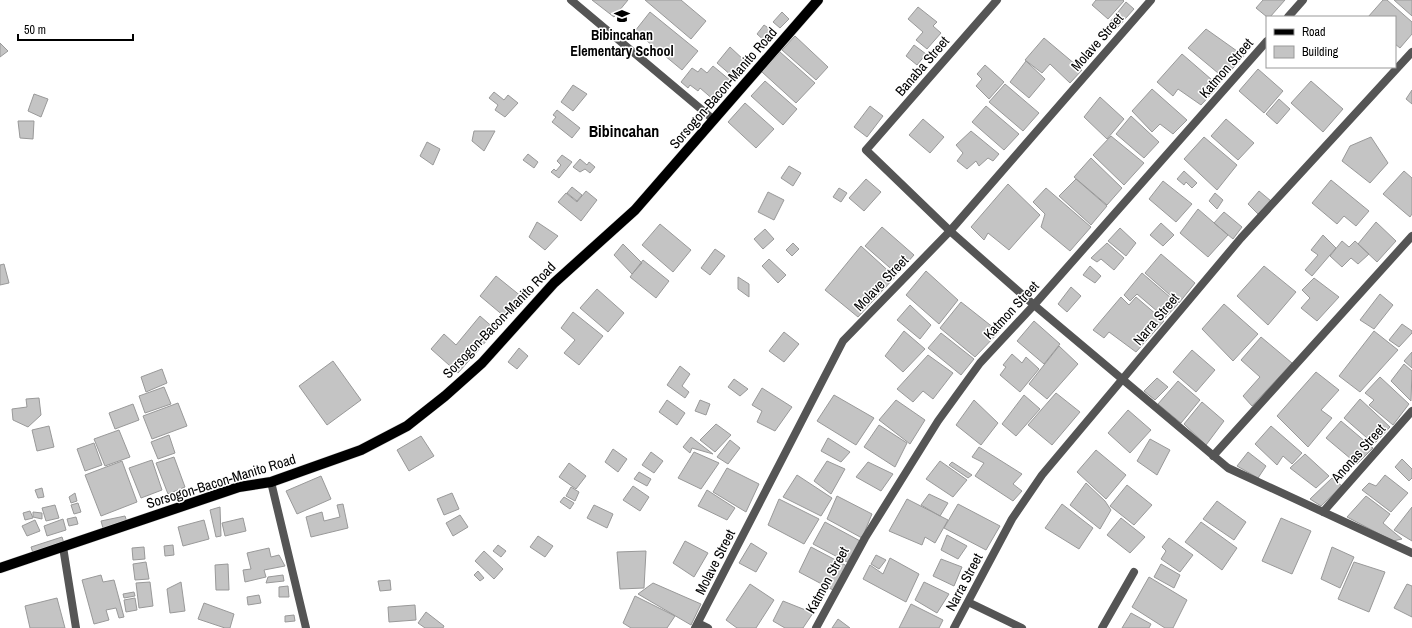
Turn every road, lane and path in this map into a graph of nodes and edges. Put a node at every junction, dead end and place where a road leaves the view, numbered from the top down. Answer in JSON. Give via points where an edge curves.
{"nodes":[{"id":1,"x":570,"y":0,"type":"edge"},
{"id":2,"x":818,"y":0,"type":"edge"},
{"id":3,"x":997,"y":0,"type":"edge"},
{"id":4,"x":1151,"y":0,"type":"edge"},
{"id":5,"x":1303,"y":0,"type":"edge"},
{"id":6,"x":1289,"y":16,"type":"edge"},
{"id":7,"x":1266,"y":42,"type":"edge"},
{"id":8,"x":1412,"y":52,"type":"edge"},
{"id":9,"x":714,"y":120,"type":"junction"},
{"id":10,"x":950,"y":231,"type":"junction"},
{"id":11,"x":1412,"y":236,"type":"edge"},
{"id":12,"x":1034,"y":305,"type":"junction"},
{"id":13,"x":1122,"y":380,"type":"junction"},
{"id":14,"x":1412,"y":411,"type":"edge"},
{"id":15,"x":1213,"y":456,"type":"junction"},
{"id":16,"x":270,"y":482,"type":"junction"},
{"id":17,"x":1323,"y":512,"type":"junction"},
{"id":18,"x":63,"y":547,"type":"junction"},
{"id":19,"x":1412,"y":553,"type":"edge"},
{"id":20,"x":0,"y":568,"type":"edge"},
{"id":21,"x":1134,"y":572,"type":"dead end"},
{"id":22,"x":968,"y":602,"type":"junction"},
{"id":23,"x":697,"y":626,"type":"edge"},
{"id":24,"x":76,"y":628,"type":"edge"},
{"id":25,"x":306,"y":628,"type":"edge"},
{"id":26,"x":708,"y":628,"type":"edge"},
{"id":27,"x":816,"y":628,"type":"edge"},
{"id":28,"x":954,"y":628,"type":"edge"},
{"id":29,"x":1022,"y":628,"type":"edge"},
{"id":30,"x":1102,"y":628,"type":"edge"}],
"edges":[{"from":1,"to":9,"type":"street"},
{"from":2,"to":9,"type":"main road","name":"Sorsogon-Bacon-Manito Road"},
{"from":3,"to":10,"type":"street","name":"Banaba Street","via":[[866,150]]},
{"from":4,"to":10,"type":"street","name":"Molave Street"},
{"from":5,"to":6,"type":"street"},
{"from":7,"to":12,"type":"street","name":"Katmon Street"},
{"from":8,"to":13,"type":"street","name":"Narra Street","via":[[1241,238]]},
{"from":9,"to":16,"type":"main road","name":"Sorsogon-Bacon-Manito Road","via":[[635,210],[554,283],[482,363],[445,396],[407,426],[361,450]]},
{"from":10,"to":12,"type":"street"},
{"from":10,"to":23,"type":"street","name":"Molave Street","via":[[843,341]]},
{"from":11,"to":15,"type":"street"},
{"from":12,"to":13,"type":"street"},
{"from":12,"to":27,"type":"street","name":"Katmon Street","via":[[980,363],[938,420],[865,538]]},
{"from":13,"to":15,"type":"street"},
{"from":13,"to":22,"type":"street","name":"Narra Street","via":[[1042,475],[1012,519]]},
{"from":14,"to":17,"type":"street","name":"Anonas Street"},
{"from":15,"to":17,"type":"street","via":[[1228,468]]},
{"from":16,"to":18,"type":"main road","name":"Sorsogon-Bacon-Manito Road","via":[[239,487]]},
{"from":16,"to":25,"type":"street"},
{"from":17,"to":19,"type":"street"},
{"from":18,"to":20,"type":"main road","name":"Sorsogon-Bacon-Manito Road"},
{"from":18,"to":24,"type":"street"},
{"from":21,"to":30,"type":"street"},
{"from":22,"to":28,"type":"street","name":"Narra Street"},
{"from":22,"to":29,"type":"street"},
{"from":23,"to":26,"type":"street"}]}
